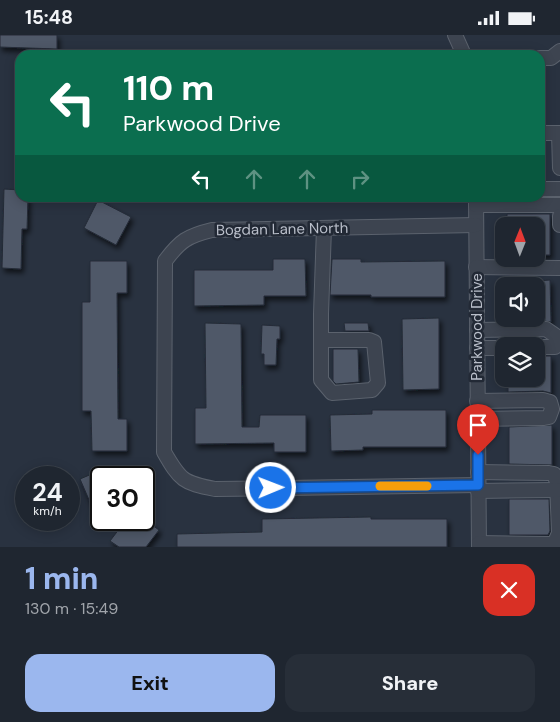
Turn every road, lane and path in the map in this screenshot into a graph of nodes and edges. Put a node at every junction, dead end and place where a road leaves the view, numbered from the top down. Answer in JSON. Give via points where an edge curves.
{"nodes":[{"id":1,"x":455,"y":35,"type":"edge"},
{"id":2,"x":462,"y":50,"type":"edge"},
{"id":3,"x":560,"y":51,"type":"edge"},
{"id":4,"x":545,"y":58,"type":"edge"},
{"id":5,"x":545,"y":133,"type":"edge"},
{"id":6,"x":560,"y":168,"type":"edge"},
{"id":7,"x":545,"y":189,"type":"edge"},
{"id":8,"x":560,"y":189,"type":"edge"},
{"id":9,"x":476,"y":202,"type":"edge"},
{"id":10,"x":497,"y":202,"type":"edge"},
{"id":11,"x":560,"y":205,"type":"edge"},
{"id":12,"x":560,"y":216,"type":"edge"},
{"id":13,"x":476,"y":225,"type":"junction"},
{"id":14,"x":560,"y":225,"type":"edge"},
{"id":15,"x":324,"y":228,"type":"junction"},
{"id":16,"x":476,"y":267,"type":"junction"},
{"id":17,"x":560,"y":268,"type":"edge"},
{"id":18,"x":477,"y":330,"type":"junction"},
{"id":19,"x":321,"y":339,"type":"junction"},
{"id":20,"x":545,"y":347,"type":"edge"},
{"id":21,"x":477,"y":348,"type":"junction"},
{"id":22,"x":495,"y":348,"type":"edge"},
{"id":23,"x":477,"y":401,"type":"junction"},
{"id":24,"x":478,"y":419,"type":"junction"},
{"id":25,"x":478,"y":483,"type":"junction"},
{"id":26,"x":479,"y":545,"type":"edge"}],
"edges":[{"from":1,"to":2,"type":"street"},
{"from":3,"to":4,"type":"street","via":[[551,58]]},
{"from":5,"to":6,"type":"street","via":[[560,133]]},
{"from":7,"to":8,"type":"street"},
{"from":9,"to":13,"type":"street","name":"Parkwood Drive"},
{"from":10,"to":11,"type":"street"},
{"from":12,"to":14,"type":"street"},
{"from":13,"to":15,"type":"street","name":"Bogdan Lane North"},
{"from":13,"to":16,"type":"street","name":"Parkwood Drive"},
{"from":15,"to":19,"type":"street"},
{"from":15,"to":25,"type":"street","name":"Bogdan Lane North","via":[[212,230],[192,235],[165,261],[164,452],[176,473],[192,485],[215,489]]},
{"from":16,"to":17,"type":"street"},
{"from":16,"to":18,"type":"street","name":"Parkwood Drive"},
{"from":18,"to":20,"type":"street","via":[[546,329],[556,336],[558,343],[555,347]]},
{"from":18,"to":21,"type":"street","name":"Parkwood Drive"},
{"from":19,"to":19,"type":"street","via":[[321,380],[332,393],[376,387],[374,342]]},
{"from":21,"to":22,"type":"street"},
{"from":21,"to":23,"type":"street","name":"Parkwood Drive"},
{"from":23,"to":24,"type":"street","name":"Parkwood Drive"},
{"from":23,"to":24,"type":"street","via":[[544,400],[550,402],[552,409],[549,417],[544,419]]},
{"from":24,"to":25,"type":"street","name":"Parkwood Drive"},
{"from":25,"to":26,"type":"street","name":"Parkwood Drive"},
{"from":25,"to":26,"type":"street","name":"Bogdan Lane North","via":[[557,490],[558,533],[555,542],[550,544]]}]}
